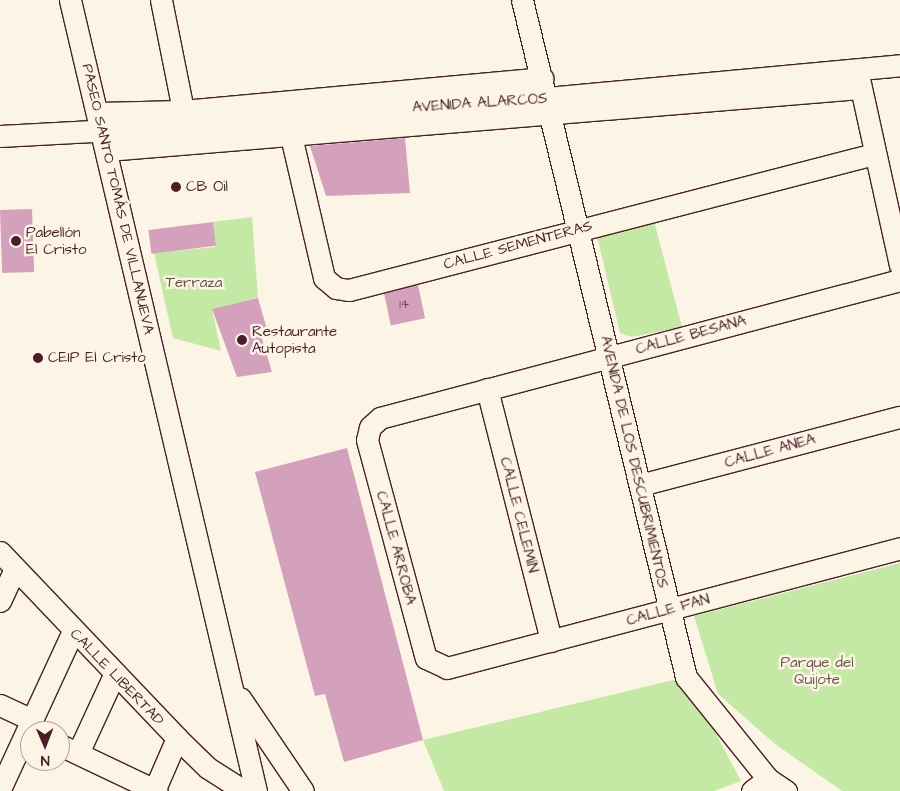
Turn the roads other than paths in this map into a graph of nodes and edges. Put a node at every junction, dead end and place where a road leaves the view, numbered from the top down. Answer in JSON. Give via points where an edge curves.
{"nodes":[{"id":1,"x":70,"y":0,"type":"edge"},
{"id":2,"x":161,"y":0,"type":"edge"},
{"id":3,"x":522,"y":0,"type":"edge"},
{"id":4,"x":900,"y":65,"type":"edge"},
{"id":5,"x":542,"y":78,"type":"junction"},
{"id":6,"x":859,"y":79,"type":"junction"},
{"id":7,"x":549,"y":106,"type":"junction"},
{"id":8,"x":289,"y":126,"type":"junction"},
{"id":9,"x":186,"y":127,"type":"junction"},
{"id":10,"x":102,"y":131,"type":"junction"},
{"id":11,"x":0,"y":136,"type":"edge"},
{"id":12,"x":874,"y":154,"type":"junction"},
{"id":13,"x":578,"y":228,"type":"junction"},
{"id":14,"x":900,"y":265,"type":"edge"},
{"id":15,"x":900,"y":280,"type":"edge"},
{"id":16,"x":609,"y":357,"type":"junction"},
{"id":17,"x":487,"y":389,"type":"junction"},
{"id":18,"x":900,"y":417,"type":"edge"},
{"id":19,"x":370,"y":427,"type":"joint"},
{"id":20,"x":640,"y":485,"type":"junction"},
{"id":21,"x":900,"y":548,"type":"edge"},
{"id":22,"x":0,"y":552,"type":"edge"},
{"id":23,"x":14,"y":569,"type":"junction"},
{"id":24,"x":0,"y":601,"type":"edge"},
{"id":25,"x":670,"y":610,"type":"junction"},
{"id":26,"x":73,"y":631,"type":"junction"},
{"id":27,"x":552,"y":641,"type":"junction"},
{"id":28,"x":436,"y":664,"type":"joint"},
{"id":29,"x":114,"y":675,"type":"junction"},
{"id":30,"x":235,"y":691,"type":"junction"},
{"id":31,"x":0,"y":704,"type":"edge"},
{"id":32,"x":21,"y":721,"type":"edge"},
{"id":33,"x":32,"y":721,"type":"edge"},
{"id":34,"x":177,"y":738,"type":"junction"},
{"id":35,"x":20,"y":747,"type":"edge"},
{"id":36,"x":70,"y":747,"type":"edge"},
{"id":37,"x":70,"y":749,"type":"edge"},
{"id":38,"x":760,"y":785,"type":"edge"},
{"id":39,"x":0,"y":789,"type":"edge"},
{"id":40,"x":155,"y":791,"type":"edge"},
{"id":41,"x":244,"y":791,"type":"edge"},
{"id":42,"x":256,"y":791,"type":"edge"},
{"id":43,"x":303,"y":791,"type":"edge"},
{"id":44,"x":786,"y":791,"type":"edge"}],
"edges":[{"from":1,"to":10,"type":"street","name":"PASEO SANTO TOMÁS DE VILLANUEVA"},
{"from":2,"to":9,"type":"street"},
{"from":3,"to":5,"type":"street","name":"AVENIDA DE LOS DESCUBRIMIENTOS"},
{"from":4,"to":6,"type":"street","name":"AVENIDA ALARCOS"},
{"from":5,"to":7,"type":"street","name":"AVENIDA DE LOS DESCUBRIMIENTOS"},
{"from":5,"to":9,"type":"street","name":"AVENIDA ALARCOS"},
{"from":6,"to":7,"type":"street","name":"AVENIDA ALARCOS"},
{"from":6,"to":12,"type":"street"},
{"from":7,"to":8,"type":"street","name":"AVENIDA ALARCOS"},
{"from":7,"to":13,"type":"street","name":"AVENIDA DE LOS DESCUBRIMIENTOS"},
{"from":8,"to":9,"type":"street","name":"AVENIDA ALARCOS"},
{"from":8,"to":13,"type":"street","name":"CALLE SEMENTERAS","via":[[324,278],[336,288],[349,290]]},
{"from":9,"to":10,"type":"street","name":"AVENIDA ALARCOS"},
{"from":9,"to":10,"type":"street","name":"AVENIDA ALARCOS"},
{"from":10,"to":11,"type":"street"},
{"from":10,"to":30,"type":"street","name":"PASEO SANTO TOMÁS DE VILLANUEVA"},
{"from":12,"to":13,"type":"street","name":"CALLE SEMENTERAS"},
{"from":12,"to":14,"type":"street"},
{"from":13,"to":16,"type":"street","name":"AVENIDA DE LOS DESCUBRIMIENTOS"},
{"from":15,"to":16,"type":"street","name":"CALLE BESANA"},
{"from":16,"to":17,"type":"street","name":"CALLE BESANA"},
{"from":16,"to":20,"type":"street","name":"AVENIDA DE LOS DESCUBRIMIENTOS"},
{"from":17,"to":19,"type":"street","name":"CALLE BESANA","via":[[380,418]]},
{"from":17,"to":27,"type":"street","name":"CALLE CELEMÍN"},
{"from":18,"to":20,"type":"street","name":"CALLE ANEA"},
{"from":19,"to":28,"type":"street","name":"CALLE ARROBA","via":[[367,440],[426,658]]},
{"from":20,"to":25,"type":"street","name":"AVENIDA DE LOS DESCUBRIMIENTOS"},
{"from":21,"to":25,"type":"street","name":"CALLE FAN"},
{"from":22,"to":23,"type":"street","name":"CALLE LIBERTAD"},
{"from":23,"to":24,"type":"street"},
{"from":23,"to":26,"type":"street","name":"CALLE LIBERTAD"},
{"from":25,"to":27,"type":"street","name":"CALLE FAN"},
{"from":25,"to":38,"type":"street","name":"AVENIDA DE LOS DESCUBRIMIENTOS","via":[[686,677]]},
{"from":26,"to":29,"type":"street","name":"CALLE LIBERTAD"},
{"from":26,"to":33,"type":"street"},
{"from":27,"to":28,"type":"street","name":"CALLE FAN","via":[[447,668]]},
{"from":29,"to":34,"type":"street","name":"CALLE LIBERTAD"},
{"from":29,"to":36,"type":"street"},
{"from":30,"to":42,"type":"street","name":"PASEO SANTO TOMÁS DE VILLANUEVA"},
{"from":30,"to":43,"type":"street"},
{"from":31,"to":32,"type":"street"},
{"from":34,"to":40,"type":"street"},
{"from":34,"to":41,"type":"street","name":"CALLE LIBERTAD","via":[[208,768]]},
{"from":35,"to":39,"type":"street"},
{"from":37,"to":40,"type":"street"},
{"from":38,"to":44,"type":"street","name":"AVENIDA DE LOS DESCUBRIMIENTOS"}]}
